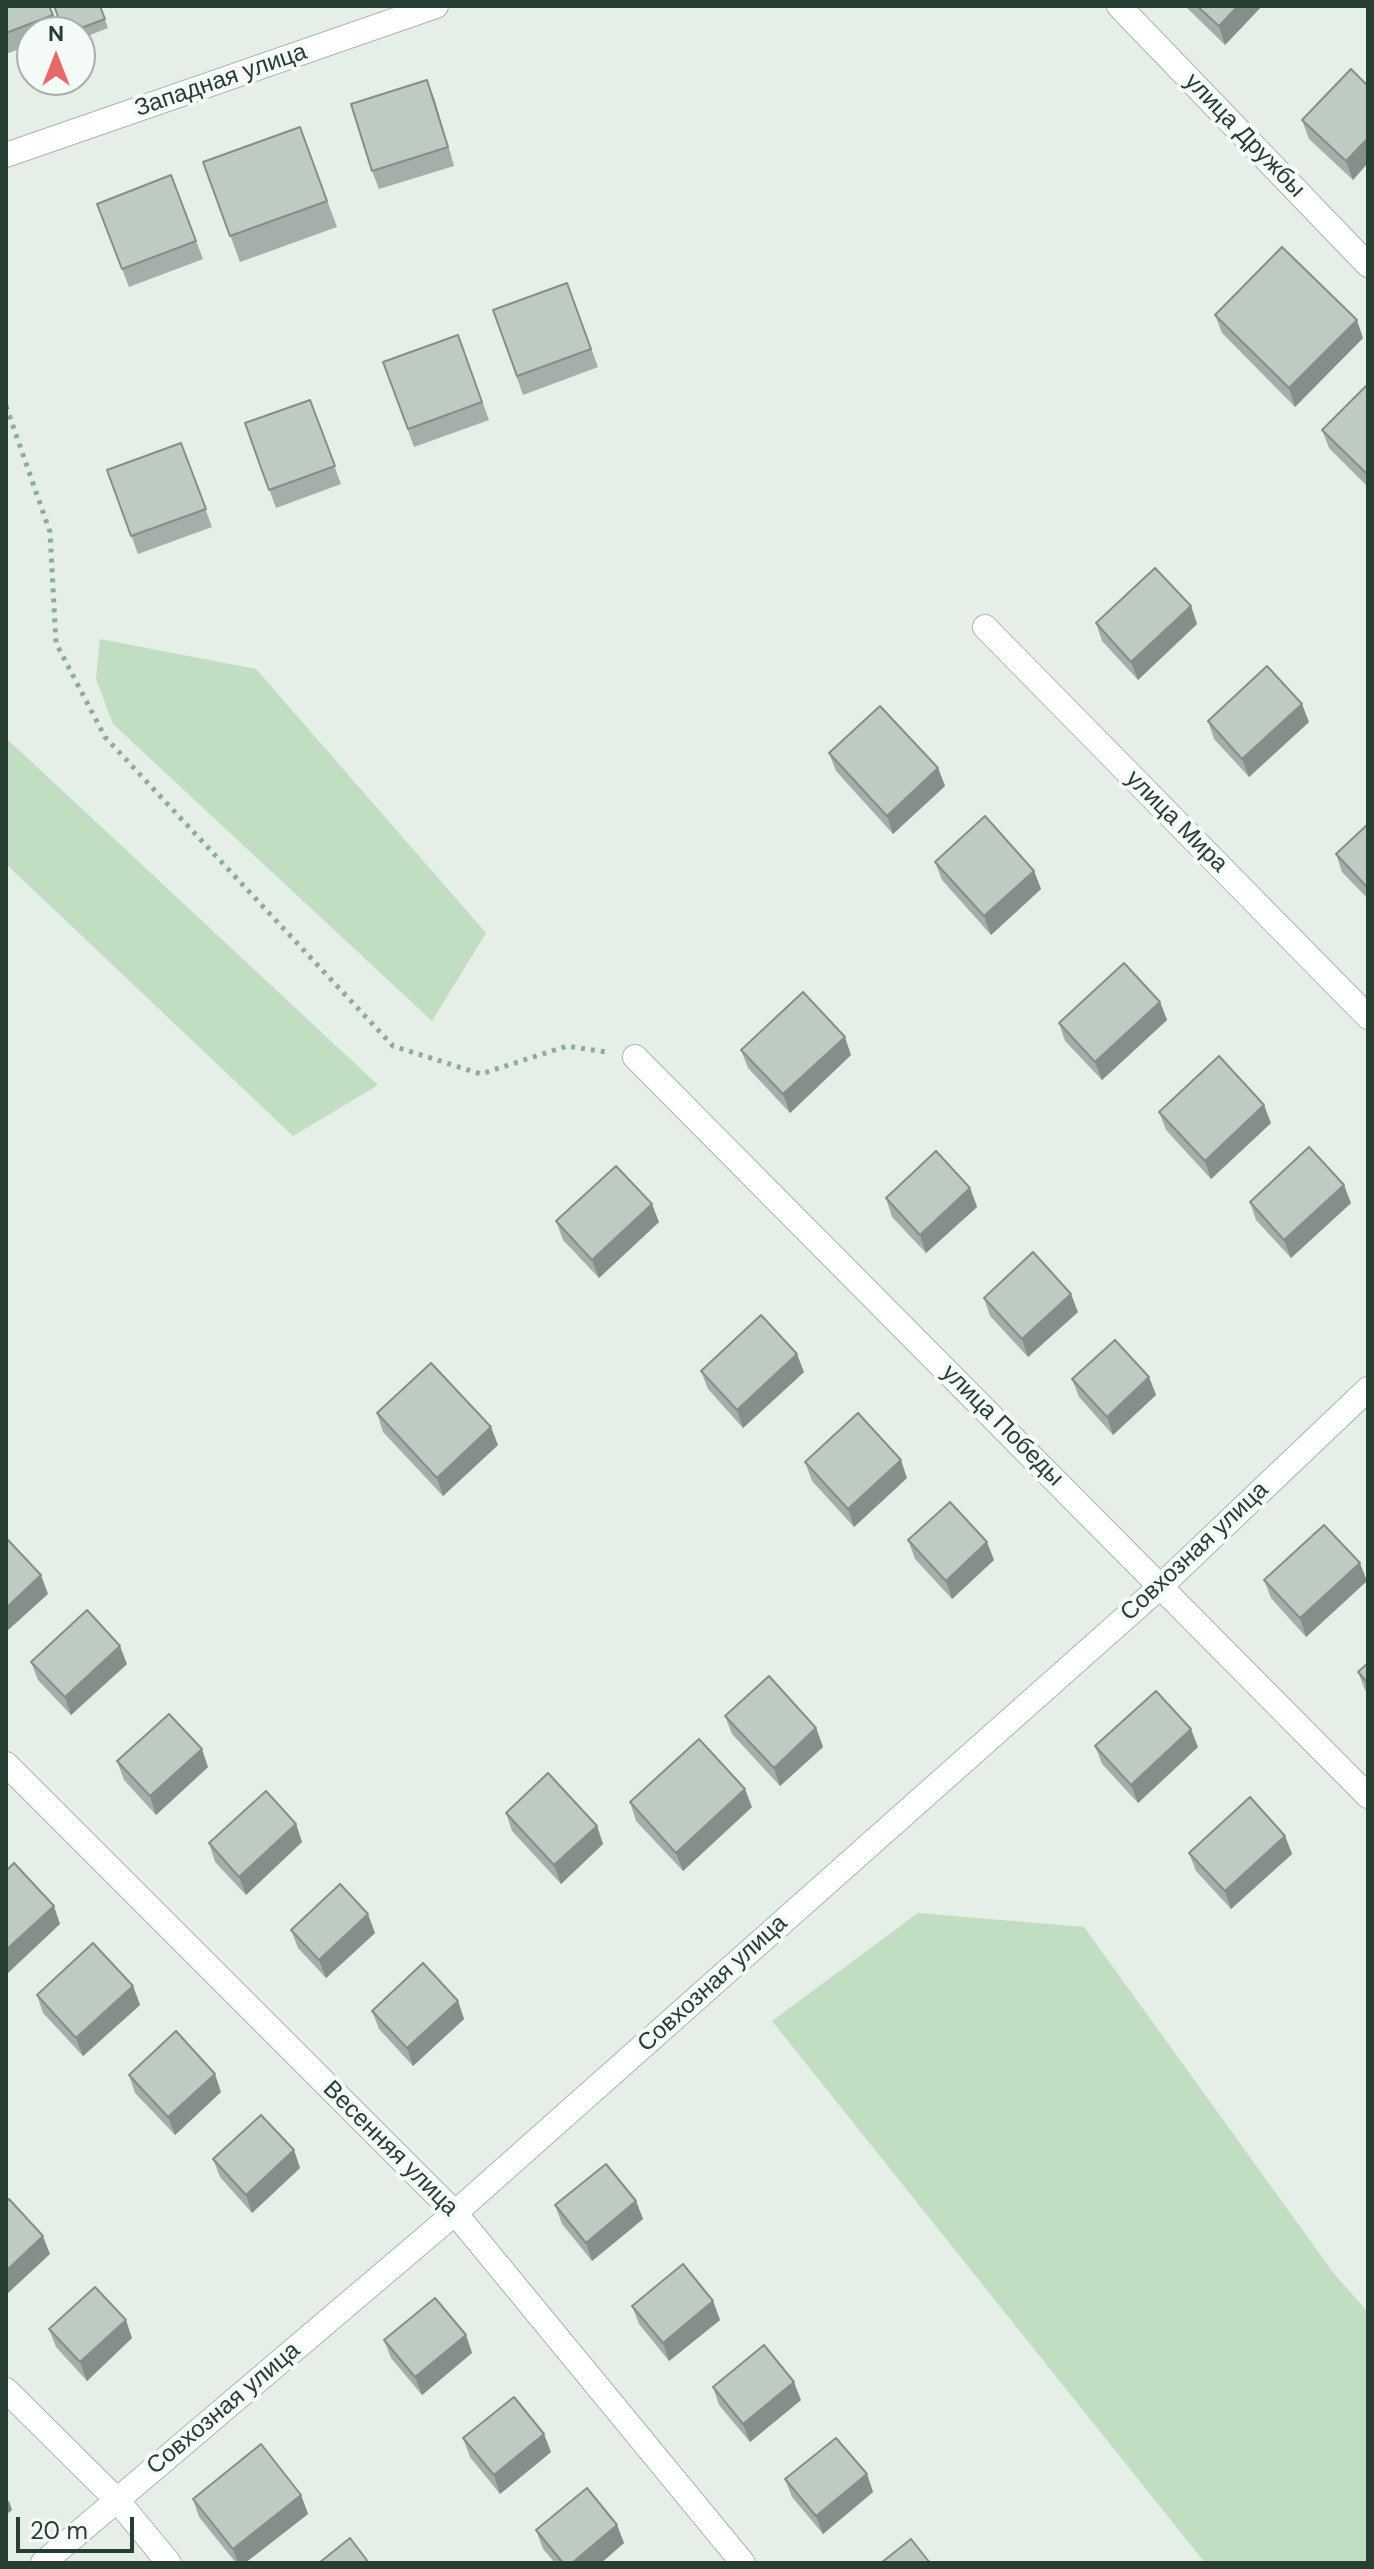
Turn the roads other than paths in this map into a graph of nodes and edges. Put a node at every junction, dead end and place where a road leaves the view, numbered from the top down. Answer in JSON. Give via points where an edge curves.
{"nodes":[{"id":1,"x":436,"y":6,"type":"edge"},
{"id":2,"x":1119,"y":6,"type":"edge"},
{"id":3,"x":6,"y":155,"type":"edge"},
{"id":4,"x":1368,"y":265,"type":"edge"},
{"id":5,"x":985,"y":627,"type":"dead end"},
{"id":6,"x":1368,"y":1017,"type":"edge"},
{"id":7,"x":635,"y":1057,"type":"road end"},
{"id":8,"x":1368,"y":1389,"type":"edge"},
{"id":9,"x":1161,"y":1586,"type":"junction"},
{"id":10,"x":6,"y":1764,"type":"edge"},
{"id":11,"x":1368,"y":1796,"type":"edge"},
{"id":12,"x":455,"y":2213,"type":"junction"},
{"id":13,"x":6,"y":2390,"type":"edge"},
{"id":14,"x":117,"y":2500,"type":"junction"},
{"id":15,"x":43,"y":2563,"type":"edge"},
{"id":16,"x":169,"y":2563,"type":"edge"},
{"id":17,"x":743,"y":2563,"type":"edge"}],
"edges":[{"from":1,"to":3,"type":"street","name":"Западная улица"},
{"from":2,"to":4,"type":"street","name":"улица Дружбы"},
{"from":5,"to":6,"type":"street","name":"улица Мира"},
{"from":7,"to":9,"type":"street","name":"улица Победы"},
{"from":8,"to":9,"type":"street","name":"Совхозная улица"},
{"from":9,"to":11,"type":"street","name":"улица Победы"},
{"from":9,"to":12,"type":"street","name":"Совхозная улица"},
{"from":10,"to":12,"type":"street","name":"Весенняя улица"},
{"from":12,"to":14,"type":"street","name":"Совхозная улица"},
{"from":12,"to":17,"type":"street","name":"Весенняя улица"},
{"from":13,"to":14,"type":"street"},
{"from":14,"to":15,"type":"street","name":"Совхозная улица"},
{"from":14,"to":16,"type":"street"}]}
